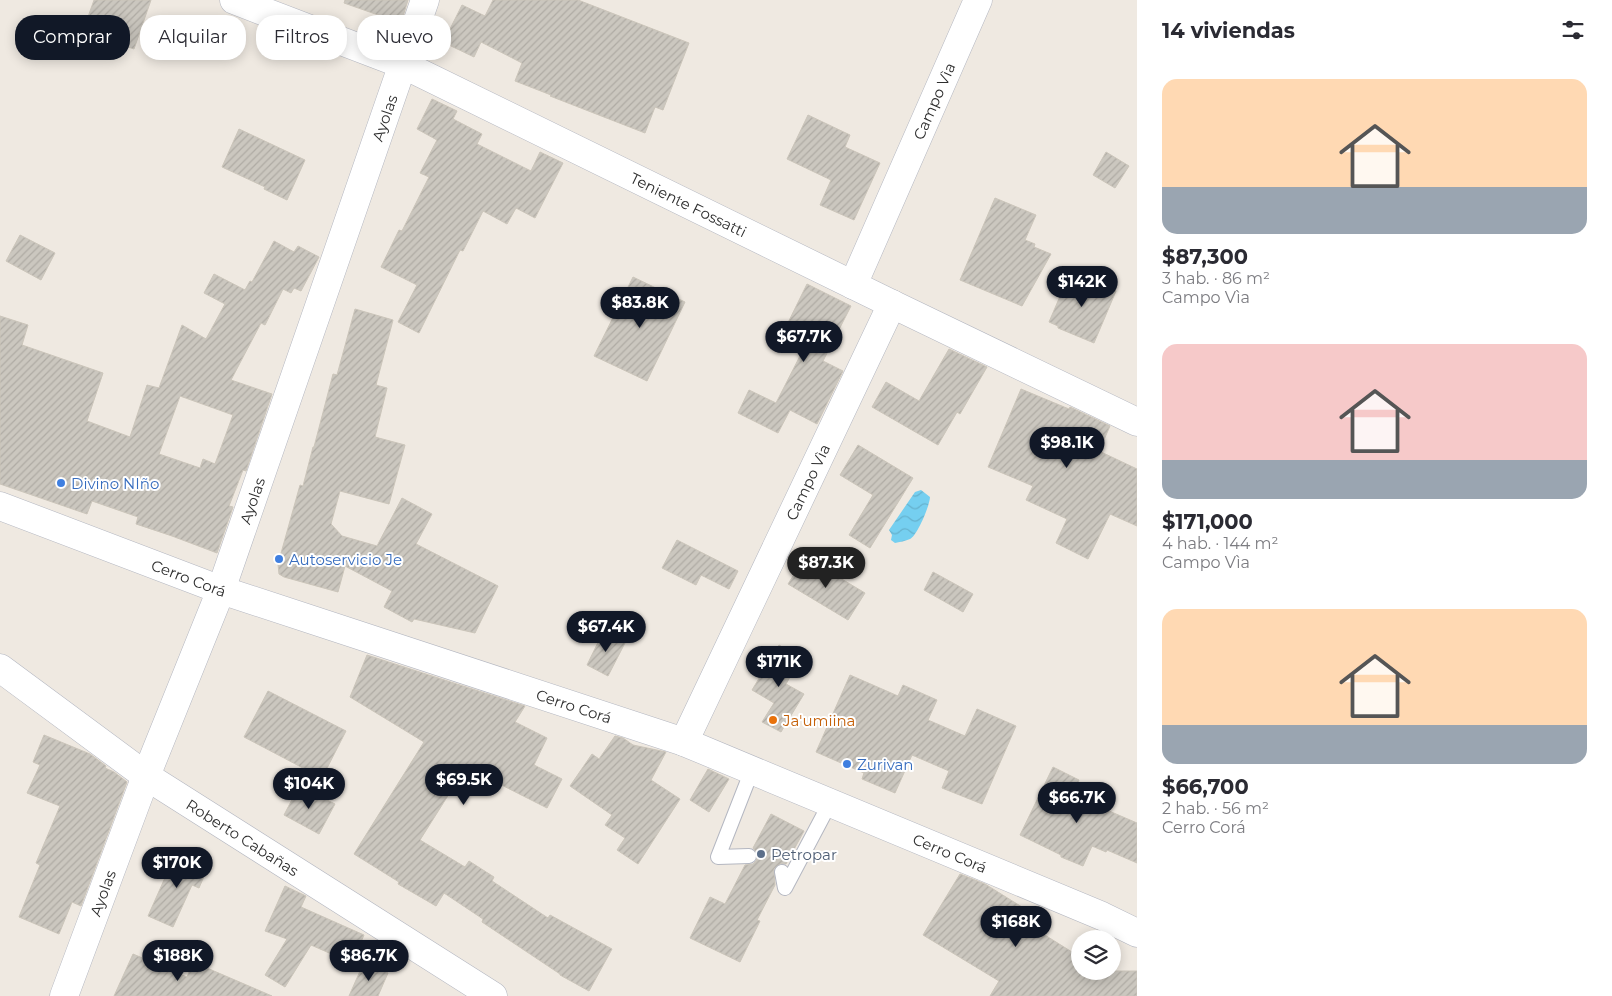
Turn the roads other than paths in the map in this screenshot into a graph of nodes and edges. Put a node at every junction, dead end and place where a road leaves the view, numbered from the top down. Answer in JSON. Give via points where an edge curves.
{"nodes":[{"id":1,"x":234,"y":0,"type":"edge"},
{"id":2,"x":426,"y":0,"type":"edge"},
{"id":3,"x":978,"y":0,"type":"edge"},
{"id":4,"x":404,"y":65,"type":"junction"},
{"id":5,"x":853,"y":285,"type":"junction"},
{"id":6,"x":892,"y":304,"type":"junction"},
{"id":7,"x":1137,"y":422,"type":"edge"},
{"id":8,"x":0,"y":506,"type":"edge"},
{"id":9,"x":221,"y":590,"type":"junction"},
{"id":10,"x":0,"y":668,"type":"edge"},
{"id":11,"x":684,"y":742,"type":"junction"},
{"id":12,"x":752,"y":770,"type":"junction"},
{"id":13,"x":146,"y":776,"type":"junction"},
{"id":14,"x":830,"y":803,"type":"junction"},
{"id":15,"x":749,"y":856,"type":"dead end"},
{"id":16,"x":782,"y":872,"type":"dead end"},
{"id":17,"x":1137,"y":933,"type":"edge"},
{"id":18,"x":64,"y":996,"type":"edge"},
{"id":19,"x":493,"y":996,"type":"edge"}],
"edges":[{"from":1,"to":4,"type":"street","name":"Teniente Fossatti"},
{"from":2,"to":4,"type":"street","name":"Ayolas"},
{"from":3,"to":5,"type":"street","name":"Campo Vìa"},
{"from":4,"to":5,"type":"street","name":"Teniente Fossatti"},
{"from":4,"to":9,"type":"street","name":"Ayolas"},
{"from":5,"to":6,"type":"street","name":"Teniente Fossatti"},
{"from":6,"to":7,"type":"street","name":"Teniente Fossatti"},
{"from":6,"to":11,"type":"street","name":"Campo Vìa"},
{"from":8,"to":9,"type":"street","name":"Cerro Corá"},
{"from":9,"to":11,"type":"street","name":"Cerro Corá"},
{"from":9,"to":13,"type":"street","name":"Ayolas"},
{"from":10,"to":13,"type":"street","name":"Roberto Cabañas"},
{"from":11,"to":12,"type":"street","name":"Cerro Corá"},
{"from":12,"to":14,"type":"street","name":"Cerro Corá"},
{"from":12,"to":15,"type":"lane","via":[[718,857]]},
{"from":13,"to":18,"type":"street","name":"Ayolas"},
{"from":13,"to":19,"type":"street","name":"Roberto Cabañas"},
{"from":14,"to":16,"type":"lane","via":[[785,888]]},
{"from":14,"to":17,"type":"street","name":"Cerro Corá"}]}
